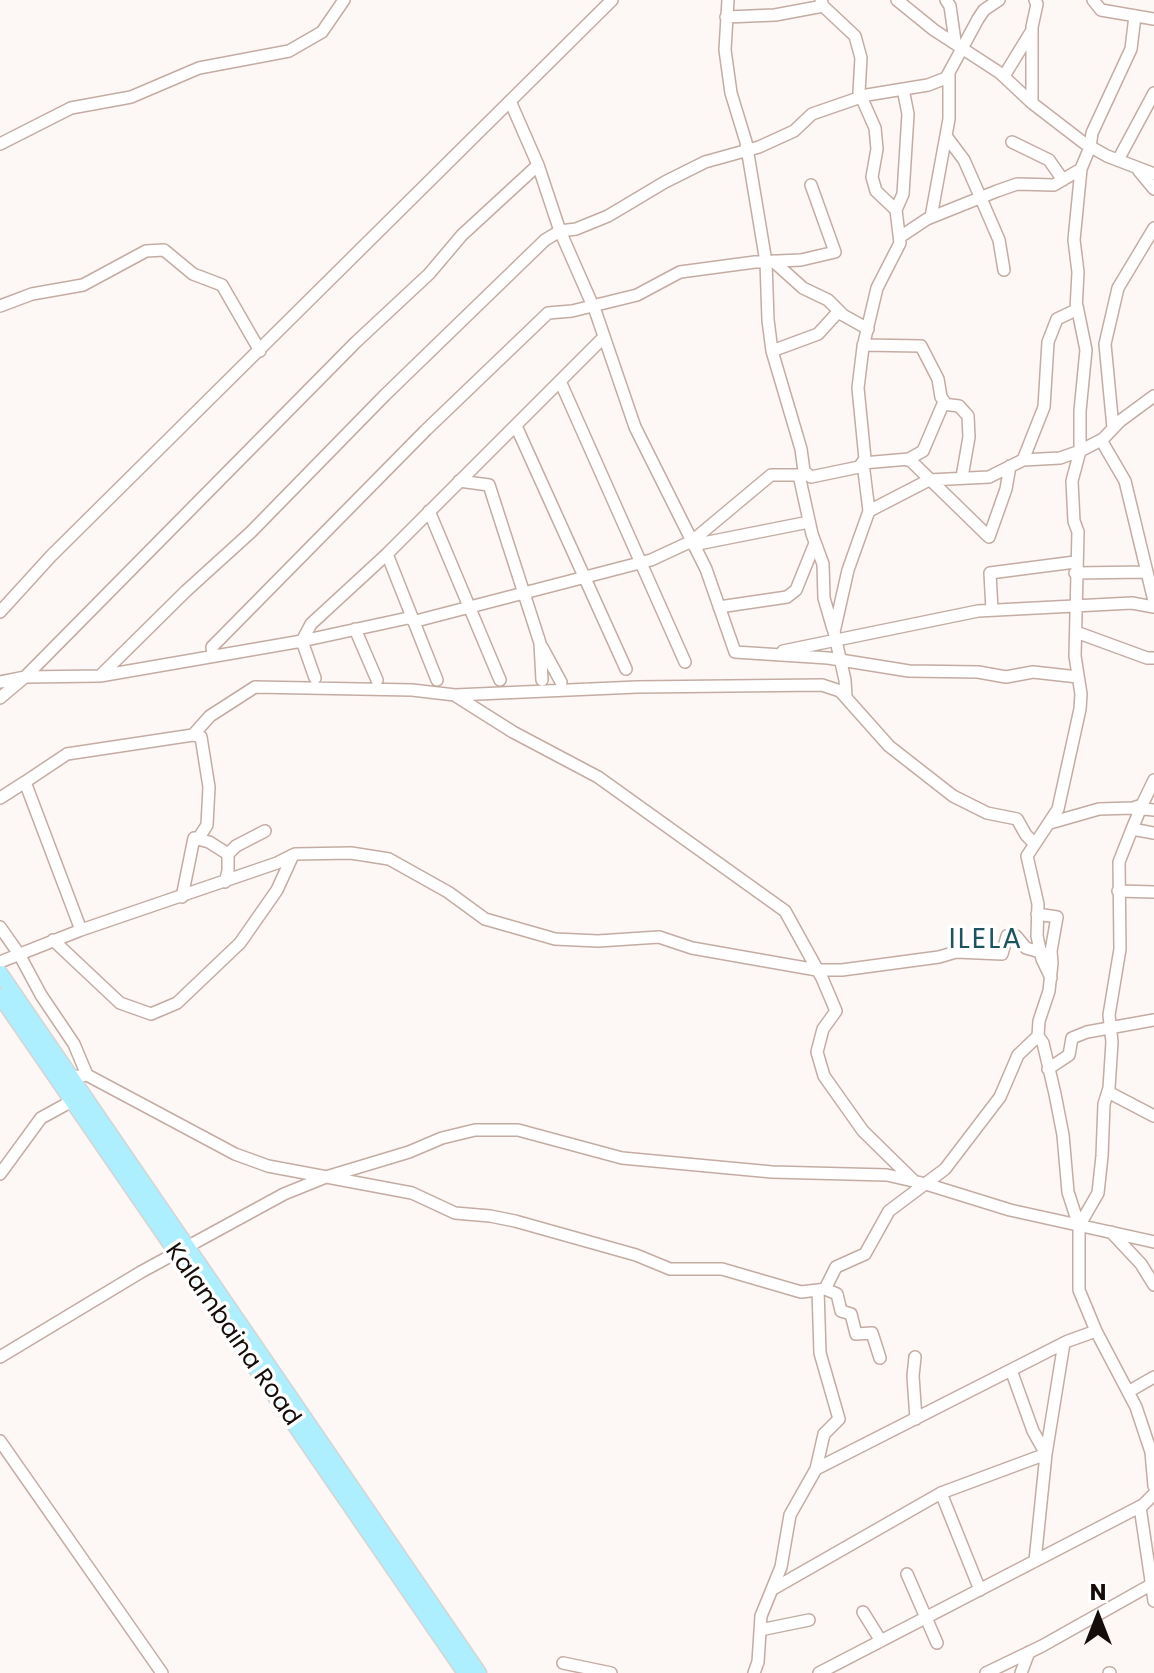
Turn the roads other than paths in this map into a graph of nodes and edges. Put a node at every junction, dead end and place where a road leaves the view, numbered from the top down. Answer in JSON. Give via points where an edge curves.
{"nodes":[{"id":1,"x":344,"y":0,"type":"edge"},
{"id":2,"x":612,"y":0,"type":"edge"},
{"id":3,"x":728,"y":0,"type":"edge"},
{"id":4,"x":897,"y":0,"type":"edge"},
{"id":5,"x":946,"y":0,"type":"edge"},
{"id":6,"x":1035,"y":0,"type":"edge"},
{"id":7,"x":1093,"y":0,"type":"edge"},
{"id":8,"x":995,"y":1,"type":"edge"},
{"id":9,"x":822,"y":3,"type":"edge"},
{"id":10,"x":1135,"y":16,"type":"junction"},
{"id":11,"x":726,"y":17,"type":"junction"},
{"id":12,"x":1154,"y":19,"type":"edge"},
{"id":13,"x":1032,"y":31,"type":"junction"},
{"id":14,"x":958,"y":45,"type":"junction"},
{"id":15,"x":949,"y":72,"type":"junction"},
{"id":16,"x":1004,"y":76,"type":"junction"},
{"id":17,"x":903,"y":89,"type":"junction"},
{"id":18,"x":1154,"y":93,"type":"edge"},
{"id":19,"x":861,"y":97,"type":"junction"},
{"id":20,"x":510,"y":101,"type":"junction"},
{"id":21,"x":1032,"y":103,"type":"junction"},
{"id":22,"x":946,"y":136,"type":"junction"},
{"id":23,"x":1012,"y":142,"type":"dead end"},
{"id":24,"x":0,"y":144,"type":"edge"},
{"id":25,"x":1090,"y":147,"type":"junction"},
{"id":26,"x":747,"y":150,"type":"junction"},
{"id":27,"x":1118,"y":160,"type":"junction"},
{"id":28,"x":538,"y":165,"type":"junction"},
{"id":29,"x":1136,"y":168,"type":"junction"},
{"id":30,"x":1081,"y":169,"type":"junction"},
{"id":31,"x":1154,"y":174,"type":"edge"},
{"id":32,"x":1063,"y":180,"type":"junction"},
{"id":33,"x":811,"y":185,"type":"dead end"},
{"id":34,"x":1154,"y":189,"type":"edge"},
{"id":35,"x":981,"y":197,"type":"junction"},
{"id":36,"x":896,"y":210,"type":"junction"},
{"id":37,"x":931,"y":217,"type":"junction"},
{"id":38,"x":560,"y":231,"type":"junction"},
{"id":39,"x":1152,"y":236,"type":"edge"},
{"id":40,"x":900,"y":237,"type":"junction"},
{"id":41,"x":769,"y":262,"type":"junction"},
{"id":42,"x":1004,"y":270,"type":"dead end"},
{"id":43,"x":0,"y":306,"type":"edge"},
{"id":44,"x":593,"y":306,"type":"junction"},
{"id":45,"x":1077,"y":306,"type":"junction"},
{"id":46,"x":839,"y":311,"type":"junction"},
{"id":47,"x":868,"y":329,"type":"junction"},
{"id":48,"x":604,"y":337,"type":"junction"},
{"id":49,"x":863,"y":345,"type":"junction"},
{"id":50,"x":260,"y":351,"type":"junction"},
{"id":51,"x":772,"y":351,"type":"junction"},
{"id":52,"x":560,"y":381,"type":"junction"},
{"id":53,"x":1154,"y":396,"type":"edge"},
{"id":54,"x":946,"y":404,"type":"junction"},
{"id":55,"x":516,"y":426,"type":"junction"},
{"id":56,"x":1113,"y":428,"type":"junction"},
{"id":57,"x":1101,"y":440,"type":"junction"},
{"id":58,"x":1080,"y":451,"type":"junction"},
{"id":59,"x":907,"y":460,"type":"junction"},
{"id":60,"x":1023,"y":460,"type":"junction"},
{"id":61,"x":863,"y":463,"type":"junction"},
{"id":62,"x":1010,"y":466,"type":"junction"},
{"id":63,"x":803,"y":475,"type":"junction"},
{"id":64,"x":962,"y":477,"type":"junction"},
{"id":65,"x":933,"y":480,"type":"junction"},
{"id":66,"x":459,"y":481,"type":"junction"},
{"id":67,"x":429,"y":511,"type":"junction"},
{"id":68,"x":869,"y":511,"type":"junction"},
{"id":69,"x":809,"y":522,"type":"junction"},
{"id":70,"x":692,"y":543,"type":"junction"},
{"id":71,"x":815,"y":543,"type":"junction"},
{"id":72,"x":387,"y":554,"type":"junction"},
{"id":73,"x":642,"y":562,"type":"junction"},
{"id":74,"x":1075,"y":567,"type":"junction"},
{"id":75,"x":1147,"y":572,"type":"junction"},
{"id":76,"x":585,"y":575,"type":"junction"},
{"id":77,"x":525,"y":592,"type":"junction"},
{"id":78,"x":1154,"y":604,"type":"edge"},
{"id":79,"x":1076,"y":606,"type":"junction"},
{"id":80,"x":468,"y":607,"type":"junction"},
{"id":81,"x":719,"y":607,"type":"junction"},
{"id":82,"x":992,"y":610,"type":"junction"},
{"id":83,"x":0,"y":612,"type":"edge"},
{"id":84,"x":416,"y":621,"type":"junction"},
{"id":85,"x":355,"y":629,"type":"junction"},
{"id":86,"x":1076,"y":632,"type":"junction"},
{"id":87,"x":835,"y":636,"type":"junction"},
{"id":88,"x":302,"y":641,"type":"junction"},
{"id":89,"x":540,"y":643,"type":"junction"},
{"id":90,"x":769,"y":654,"type":"junction"},
{"id":91,"x":213,"y":656,"type":"junction"},
{"id":92,"x":1154,"y":658,"type":"edge"},
{"id":93,"x":840,"y":660,"type":"junction"},
{"id":94,"x":685,"y":662,"type":"dead end"},
{"id":95,"x":626,"y":669,"type":"dead end"},
{"id":96,"x":100,"y":676,"type":"junction"},
{"id":97,"x":25,"y":677,"type":"junction"},
{"id":98,"x":1078,"y":677,"type":"junction"},
{"id":99,"x":315,"y":678,"type":"dead end"},
{"id":100,"x":1,"y":680,"type":"edge"},
{"id":101,"x":377,"y":680,"type":"dead end"},
{"id":102,"x":437,"y":680,"type":"dead end"},
{"id":103,"x":500,"y":680,"type":"dead end"},
{"id":104,"x":542,"y":680,"type":"dead end"},
{"id":105,"x":561,"y":682,"type":"dead end"},
{"id":106,"x":455,"y":695,"type":"junction"},
{"id":107,"x":846,"y":697,"type":"junction"},
{"id":108,"x":0,"y":698,"type":"edge"},
{"id":109,"x":193,"y":735,"type":"junction"},
{"id":110,"x":1154,"y":780,"type":"edge"},
{"id":111,"x":25,"y":782,"type":"junction"},
{"id":112,"x":0,"y":798,"type":"edge"},
{"id":113,"x":1148,"y":807,"type":"edge"},
{"id":114,"x":1050,"y":823,"type":"junction"},
{"id":115,"x":1132,"y":829,"type":"junction"},
{"id":116,"x":265,"y":831,"type":"dead end"},
{"id":117,"x":1154,"y":833,"type":"edge"},
{"id":118,"x":198,"y":839,"type":"junction"},
{"id":119,"x":1034,"y":843,"type":"junction"},
{"id":120,"x":228,"y":854,"type":"junction"},
{"id":121,"x":293,"y":855,"type":"junction"},
{"id":122,"x":225,"y":882,"type":"junction"},
{"id":123,"x":1118,"y":891,"type":"junction"},
{"id":124,"x":1154,"y":892,"type":"edge"},
{"id":125,"x":182,"y":897,"type":"junction"},
{"id":126,"x":1037,"y":914,"type":"junction"},
{"id":127,"x":0,"y":927,"type":"edge"},
{"id":128,"x":81,"y":930,"type":"junction"},
{"id":129,"x":53,"y":940,"type":"junction"},
{"id":130,"x":19,"y":954,"type":"junction"},
{"id":131,"x":1046,"y":954,"type":"junction"},
{"id":132,"x":0,"y":962,"type":"edge"},
{"id":133,"x":817,"y":970,"type":"junction"},
{"id":134,"x":0,"y":973,"type":"edge"},
{"id":135,"x":0,"y":996,"type":"edge"},
{"id":136,"x":1154,"y":1020,"type":"edge"},
{"id":137,"x":1111,"y":1029,"type":"junction"},
{"id":138,"x":1038,"y":1036,"type":"junction"},
{"id":139,"x":1048,"y":1069,"type":"junction"},
{"id":140,"x":79,"y":1076,"type":"junction"},
{"id":141,"x":1108,"y":1092,"type":"junction"},
{"id":142,"x":72,"y":1101,"type":"junction"},
{"id":143,"x":1154,"y":1116,"type":"edge"},
{"id":144,"x":0,"y":1174,"type":"edge"},
{"id":145,"x":326,"y":1177,"type":"junction"},
{"id":146,"x":913,"y":1180,"type":"junction"},
{"id":147,"x":926,"y":1184,"type":"junction"},
{"id":148,"x":1079,"y":1226,"type":"junction"},
{"id":149,"x":1111,"y":1232,"type":"junction"},
{"id":150,"x":1154,"y":1242,"type":"edge"},
{"id":151,"x":182,"y":1249,"type":"junction"},
{"id":152,"x":1154,"y":1285,"type":"edge"},
{"id":153,"x":822,"y":1290,"type":"junction"},
{"id":154,"x":1096,"y":1331,"type":"junction"},
{"id":155,"x":1064,"y":1343,"type":"junction"},
{"id":156,"x":0,"y":1357,"type":"edge"},
{"id":157,"x":915,"y":1357,"type":"dead end"},
{"id":158,"x":880,"y":1358,"type":"dead end"},
{"id":159,"x":1011,"y":1370,"type":"junction"},
{"id":160,"x":1154,"y":1377,"type":"edge"},
{"id":161,"x":1128,"y":1392,"type":"junction"},
{"id":162,"x":916,"y":1419,"type":"junction"},
{"id":163,"x":0,"y":1441,"type":"edge"},
{"id":164,"x":1046,"y":1454,"type":"junction"},
{"id":165,"x":816,"y":1469,"type":"junction"},
{"id":166,"x":1154,"y":1486,"type":"edge"},
{"id":167,"x":941,"y":1493,"type":"junction"},
{"id":168,"x":1154,"y":1494,"type":"edge"},
{"id":169,"x":1140,"y":1507,"type":"junction"},
{"id":170,"x":1035,"y":1561,"type":"junction"},
{"id":171,"x":907,"y":1574,"type":"dead end"},
{"id":172,"x":1152,"y":1584,"type":"edge"},
{"id":173,"x":772,"y":1589,"type":"junction"},
{"id":174,"x":980,"y":1590,"type":"junction"},
{"id":175,"x":1154,"y":1601,"type":"edge"},
{"id":176,"x":863,"y":1612,"type":"dead end"},
{"id":177,"x":925,"y":1618,"type":"junction"},
{"id":178,"x":809,"y":1620,"type":"dead end"},
{"id":179,"x":760,"y":1630,"type":"junction"},
{"id":180,"x":881,"y":1641,"type":"junction"},
{"id":181,"x":937,"y":1643,"type":"dead end"},
{"id":182,"x":1029,"y":1652,"type":"junction"},
{"id":183,"x":563,"y":1663,"type":"dead end"},
{"id":184,"x":162,"y":1673,"type":"edge"},
{"id":185,"x":465,"y":1673,"type":"edge"},
{"id":186,"x":479,"y":1673,"type":"edge"},
{"id":187,"x":611,"y":1673,"type":"edge"},
{"id":188,"x":754,"y":1673,"type":"edge"},
{"id":189,"x":819,"y":1673,"type":"edge"},
{"id":190,"x":986,"y":1673,"type":"edge"},
{"id":191,"x":1021,"y":1673,"type":"edge"}],
"edges":[{"from":1,"to":24,"type":"street","via":[[322,32],[289,51],[199,68],[131,97],[71,108]]},
{"from":2,"to":20,"type":"street"},
{"from":3,"to":11,"type":"street"},
{"from":4,"to":14,"type":"street"},
{"from":5,"to":14,"type":"street"},
{"from":6,"to":13,"type":"street"},
{"from":7,"to":10,"type":"street","via":[[1101,10]]},
{"from":8,"to":14,"type":"street"},
{"from":9,"to":11,"type":"street","via":[[775,15]]},
{"from":9,"to":19,"type":"street","via":[[855,36]]},
{"from":10,"to":12,"type":"street"},
{"from":10,"to":25,"type":"street","via":[[1131,49]]},
{"from":11,"to":26,"type":"street","via":[[731,93]]},
{"from":13,"to":16,"type":"street"},
{"from":13,"to":21,"type":"street"},
{"from":14,"to":15,"type":"street"},
{"from":14,"to":16,"type":"street"},
{"from":15,"to":17,"type":"street","via":[[928,85]]},
{"from":15,"to":22,"type":"street"},
{"from":16,"to":21,"type":"street"},
{"from":17,"to":19,"type":"street"},
{"from":17,"to":36,"type":"street","via":[[908,114],[903,194]]},
{"from":18,"to":27,"type":"street"},
{"from":19,"to":26,"type":"street","via":[[812,114],[794,131]]},
{"from":19,"to":36,"type":"street","via":[[875,128],[876,191]]},
{"from":20,"to":28,"type":"street"},
{"from":20,"to":50,"type":"street"},
{"from":21,"to":25,"type":"street"},
{"from":22,"to":35,"type":"street"},
{"from":22,"to":37,"type":"street"},
{"from":23,"to":32,"type":"street","via":[[1049,160]]},
{"from":25,"to":27,"type":"street"},
{"from":25,"to":30,"type":"street"},
{"from":26,"to":38,"type":"street","via":[[705,162],[608,216]]},
{"from":26,"to":41,"type":"street"},
{"from":27,"to":29,"type":"street"},
{"from":28,"to":38,"type":"street"},
{"from":28,"to":97,"type":"street","via":[[462,235]]},
{"from":29,"to":31,"type":"street"},
{"from":29,"to":34,"type":"street"},
{"from":30,"to":32,"type":"street"},
{"from":30,"to":45,"type":"street","via":[[1074,240]]},
{"from":32,"to":35,"type":"street","via":[[1054,185],[1017,184]]},
{"from":33,"to":41,"type":"street","via":[[835,252]]},
{"from":35,"to":37,"type":"street"},
{"from":35,"to":42,"type":"street","via":[[999,240]]},
{"from":36,"to":40,"type":"street"},
{"from":37,"to":40,"type":"street"},
{"from":38,"to":44,"type":"street"},
{"from":38,"to":96,"type":"street","via":[[469,312]]},
{"from":39,"to":56,"type":"street","via":[[1118,288],[1105,344]]},
{"from":40,"to":47,"type":"street","via":[[877,288]]},
{"from":41,"to":44,"type":"street","via":[[680,272],[637,295]]},
{"from":41,"to":46,"type":"street"},
{"from":41,"to":51,"type":"street"},
{"from":43,"to":50,"type":"street","via":[[83,285],[146,251],[164,250],[193,274],[222,285]]},
{"from":44,"to":48,"type":"street"},
{"from":44,"to":91,"type":"street","via":[[548,313],[518,340],[212,647]]},
{"from":45,"to":58,"type":"street","via":[[1086,350]]},
{"from":45,"to":60,"type":"street","via":[[1057,319],[1048,342],[1044,407]]},
{"from":46,"to":47,"type":"street"},
{"from":46,"to":51,"type":"street","via":[[818,334]]},
{"from":47,"to":49,"type":"street"},
{"from":48,"to":52,"type":"street"},
{"from":48,"to":70,"type":"street","via":[[635,427]]},
{"from":49,"to":54,"type":"street","via":[[921,346]]},
{"from":49,"to":61,"type":"street","via":[[858,388]]},
{"from":50,"to":83,"type":"street"},
{"from":51,"to":63,"type":"street","via":[[801,449]]},
{"from":52,"to":55,"type":"street"},
{"from":52,"to":73,"type":"street"},
{"from":53,"to":56,"type":"street"},
{"from":54,"to":59,"type":"street","via":[[923,451]]},
{"from":54,"to":64,"type":"street","via":[[959,406],[968,416]]},
{"from":55,"to":66,"type":"street"},
{"from":55,"to":76,"type":"street"},
{"from":56,"to":57,"type":"street"},
{"from":57,"to":58,"type":"street"},
{"from":57,"to":75,"type":"street","via":[[1125,481]]},
{"from":58,"to":60,"type":"street"},
{"from":58,"to":74,"type":"street","via":[[1072,481],[1078,532]]},
{"from":59,"to":61,"type":"street"},
{"from":59,"to":65,"type":"street"},
{"from":60,"to":62,"type":"street"},
{"from":61,"to":63,"type":"street","via":[[848,471]]},
{"from":61,"to":68,"type":"street"},
{"from":62,"to":64,"type":"street","via":[[989,477]]},
{"from":62,"to":65,"type":"street","via":[[989,537]]},
{"from":63,"to":69,"type":"street"},
{"from":63,"to":70,"type":"street","via":[[771,475]]},
{"from":64,"to":65,"type":"street"},
{"from":65,"to":68,"type":"street"},
{"from":66,"to":67,"type":"street"},
{"from":66,"to":77,"type":"street","via":[[489,485]]},
{"from":67,"to":72,"type":"street"},
{"from":67,"to":80,"type":"street"},
{"from":68,"to":87,"type":"street","via":[[848,570]]},
{"from":69,"to":70,"type":"street"},
{"from":69,"to":71,"type":"street"},
{"from":70,"to":73,"type":"street"},
{"from":70,"to":81,"type":"street"},
{"from":71,"to":81,"type":"street","via":[[796,590],[787,597]]},
{"from":71,"to":87,"type":"street"},
{"from":72,"to":84,"type":"street"},
{"from":72,"to":88,"type":"street","via":[[311,624]]},
{"from":73,"to":76,"type":"street"},
{"from":73,"to":94,"type":"street"},
{"from":74,"to":75,"type":"street"},
{"from":74,"to":79,"type":"street"},
{"from":74,"to":82,"type":"street","via":[[990,573]]},
{"from":75,"to":78,"type":"street"},
{"from":76,"to":77,"type":"street"},
{"from":76,"to":95,"type":"street"},
{"from":77,"to":80,"type":"street"},
{"from":77,"to":89,"type":"street"},
{"from":78,"to":79,"type":"street"},
{"from":79,"to":82,"type":"street"},
{"from":79,"to":86,"type":"street"},
{"from":80,"to":84,"type":"street"},
{"from":80,"to":103,"type":"street"},
{"from":81,"to":90,"type":"street","via":[[735,652]]},
{"from":82,"to":87,"type":"street"},
{"from":84,"to":85,"type":"street","via":[[408,618]]},
{"from":84,"to":102,"type":"street"},
{"from":85,"to":88,"type":"street"},
{"from":85,"to":101,"type":"street"},
{"from":86,"to":92,"type":"street"},
{"from":86,"to":98,"type":"street"},
{"from":87,"to":90,"type":"street"},
{"from":87,"to":93,"type":"street"},
{"from":88,"to":91,"type":"street"},
{"from":88,"to":99,"type":"street"},
{"from":89,"to":104,"type":"street"},
{"from":89,"to":105,"type":"street"},
{"from":90,"to":93,"type":"street"},
{"from":91,"to":96,"type":"street"},
{"from":93,"to":98,"type":"street","via":[[909,671]]},
{"from":93,"to":107,"type":"street"},
{"from":96,"to":97,"type":"street"},
{"from":97,"to":100,"type":"street"},
{"from":97,"to":108,"type":"street"},
{"from":98,"to":114,"type":"street","via":[[1078,719],[1065,786]]},
{"from":106,"to":107,"type":"street","via":[[822,685]]},
{"from":106,"to":109,"type":"street","via":[[255,687],[210,716]]},
{"from":106,"to":133,"type":"street","via":[[598,777],[785,911]]},
{"from":107,"to":119,"type":"street","via":[[889,746],[942,788],[987,813],[1017,819]]},
{"from":109,"to":111,"type":"street","via":[[67,754]]},
{"from":109,"to":118,"type":"street","via":[[201,737],[209,787],[207,825]]},
{"from":110,"to":113,"type":"street"},
{"from":111,"to":112,"type":"street"},
{"from":111,"to":128,"type":"street"},
{"from":113,"to":114,"type":"street","via":[[1099,809]]},
{"from":113,"to":115,"type":"street"},
{"from":114,"to":119,"type":"street"},
{"from":115,"to":117,"type":"street"},
{"from":115,"to":123,"type":"street","via":[[1119,862]]},
{"from":116,"to":120,"type":"street"},
{"from":118,"to":120,"type":"street"},
{"from":118,"to":125,"type":"street","via":[[188,857]]},
{"from":119,"to":126,"type":"street","via":[[1027,856]]},
{"from":120,"to":122,"type":"street"},
{"from":121,"to":122,"type":"street"},
{"from":121,"to":129,"type":"street","via":[[277,890],[240,943],[177,1003],[151,1014],[120,1003]]},
{"from":121,"to":133,"type":"street","via":[[351,853],[389,859],[485,919],[555,939],[659,937],[692,948]]},
{"from":122,"to":125,"type":"street"},
{"from":123,"to":124,"type":"street"},
{"from":123,"to":137,"type":"street","via":[[1120,949]]},
{"from":125,"to":128,"type":"street"},
{"from":126,"to":131,"type":"street","via":[[1037,936]]},
{"from":126,"to":131,"type":"street","via":[[1057,917]]},
{"from":127,"to":130,"type":"street"},
{"from":128,"to":129,"type":"street"},
{"from":129,"to":130,"type":"street"},
{"from":130,"to":132,"type":"street"},
{"from":130,"to":140,"type":"street","via":[[74,1044]]},
{"from":131,"to":133,"type":"street","via":[[1007,936],[1002,954],[956,952]]},
{"from":131,"to":138,"type":"street","via":[[1051,978]]},
{"from":133,"to":146,"type":"street","via":[[836,1011],[823,1029],[817,1052],[824,1076],[857,1125]]},
{"from":134,"to":140,"type":"main road"},
{"from":135,"to":142,"type":"main road","name":"Kalambaina Road"},
{"from":136,"to":137,"type":"street"},
{"from":137,"to":139,"type":"street","via":[[1072,1038],[1069,1055]]},
{"from":137,"to":141,"type":"street"},
{"from":138,"to":139,"type":"street"},
{"from":138,"to":147,"type":"street","via":[[1018,1055],[1000,1097],[983,1120],[945,1169]]},
{"from":139,"to":148,"type":"street","via":[[1063,1135],[1068,1192]]},
{"from":140,"to":145,"type":"street","via":[[249,1160]]},
{"from":140,"to":151,"type":"main road"},
{"from":141,"to":143,"type":"street"},
{"from":141,"to":148,"type":"street","via":[[1098,1193]]},
{"from":142,"to":144,"type":"street","via":[[41,1118]]},
{"from":142,"to":151,"type":"main road","name":"Kalambaina Road"},
{"from":145,"to":146,"type":"street","via":[[457,1133],[495,1128],[622,1158]]},
{"from":145,"to":151,"type":"street"},
{"from":145,"to":153,"type":"street","via":[[418,1195],[455,1213],[525,1224],[670,1269],[722,1269],[801,1292]]},
{"from":146,"to":147,"type":"street"},
{"from":147,"to":148,"type":"street"},
{"from":147,"to":153,"type":"street","via":[[889,1211],[865,1254],[836,1267]]},
{"from":148,"to":149,"type":"street"},
{"from":148,"to":154,"type":"street","via":[[1079,1290]]},
{"from":149,"to":150,"type":"street"},
{"from":149,"to":152,"type":"street"},
{"from":151,"to":156,"type":"street"},
{"from":151,"to":185,"type":"main road","name":"Kalambaina Road"},
{"from":151,"to":186,"type":"main road"},
{"from":153,"to":158,"type":"street","via":[[837,1294],[841,1311],[851,1314],[856,1334],[872,1333]]},
{"from":153,"to":165,"type":"street","via":[[820,1353],[839,1419],[824,1434]]},
{"from":154,"to":155,"type":"street"},
{"from":154,"to":161,"type":"street"},
{"from":155,"to":159,"type":"street"},
{"from":155,"to":164,"type":"street"},
{"from":157,"to":162,"type":"street"},
{"from":159,"to":162,"type":"street"},
{"from":159,"to":164,"type":"street"},
{"from":160,"to":161,"type":"street"},
{"from":161,"to":166,"type":"street","via":[[1151,1452]]},
{"from":162,"to":165,"type":"street"},
{"from":163,"to":184,"type":"street"},
{"from":164,"to":167,"type":"street"},
{"from":164,"to":170,"type":"street"},
{"from":165,"to":173,"type":"street","via":[[790,1515]]},
{"from":167,"to":173,"type":"street"},
{"from":167,"to":174,"type":"street"},
{"from":168,"to":169,"type":"street"},
{"from":169,"to":170,"type":"street"},
{"from":169,"to":172,"type":"street"},
{"from":170,"to":174,"type":"street"},
{"from":171,"to":177,"type":"street"},
{"from":172,"to":175,"type":"street"},
{"from":172,"to":182,"type":"street"},
{"from":173,"to":179,"type":"street"},
{"from":174,"to":177,"type":"street"},
{"from":176,"to":180,"type":"street"},
{"from":177,"to":180,"type":"street"},
{"from":177,"to":181,"type":"street"},
{"from":178,"to":179,"type":"street"},
{"from":179,"to":188,"type":"street"},
{"from":180,"to":189,"type":"street"},
{"from":182,"to":190,"type":"street"},
{"from":182,"to":191,"type":"street"},
{"from":183,"to":187,"type":"street"}]}
